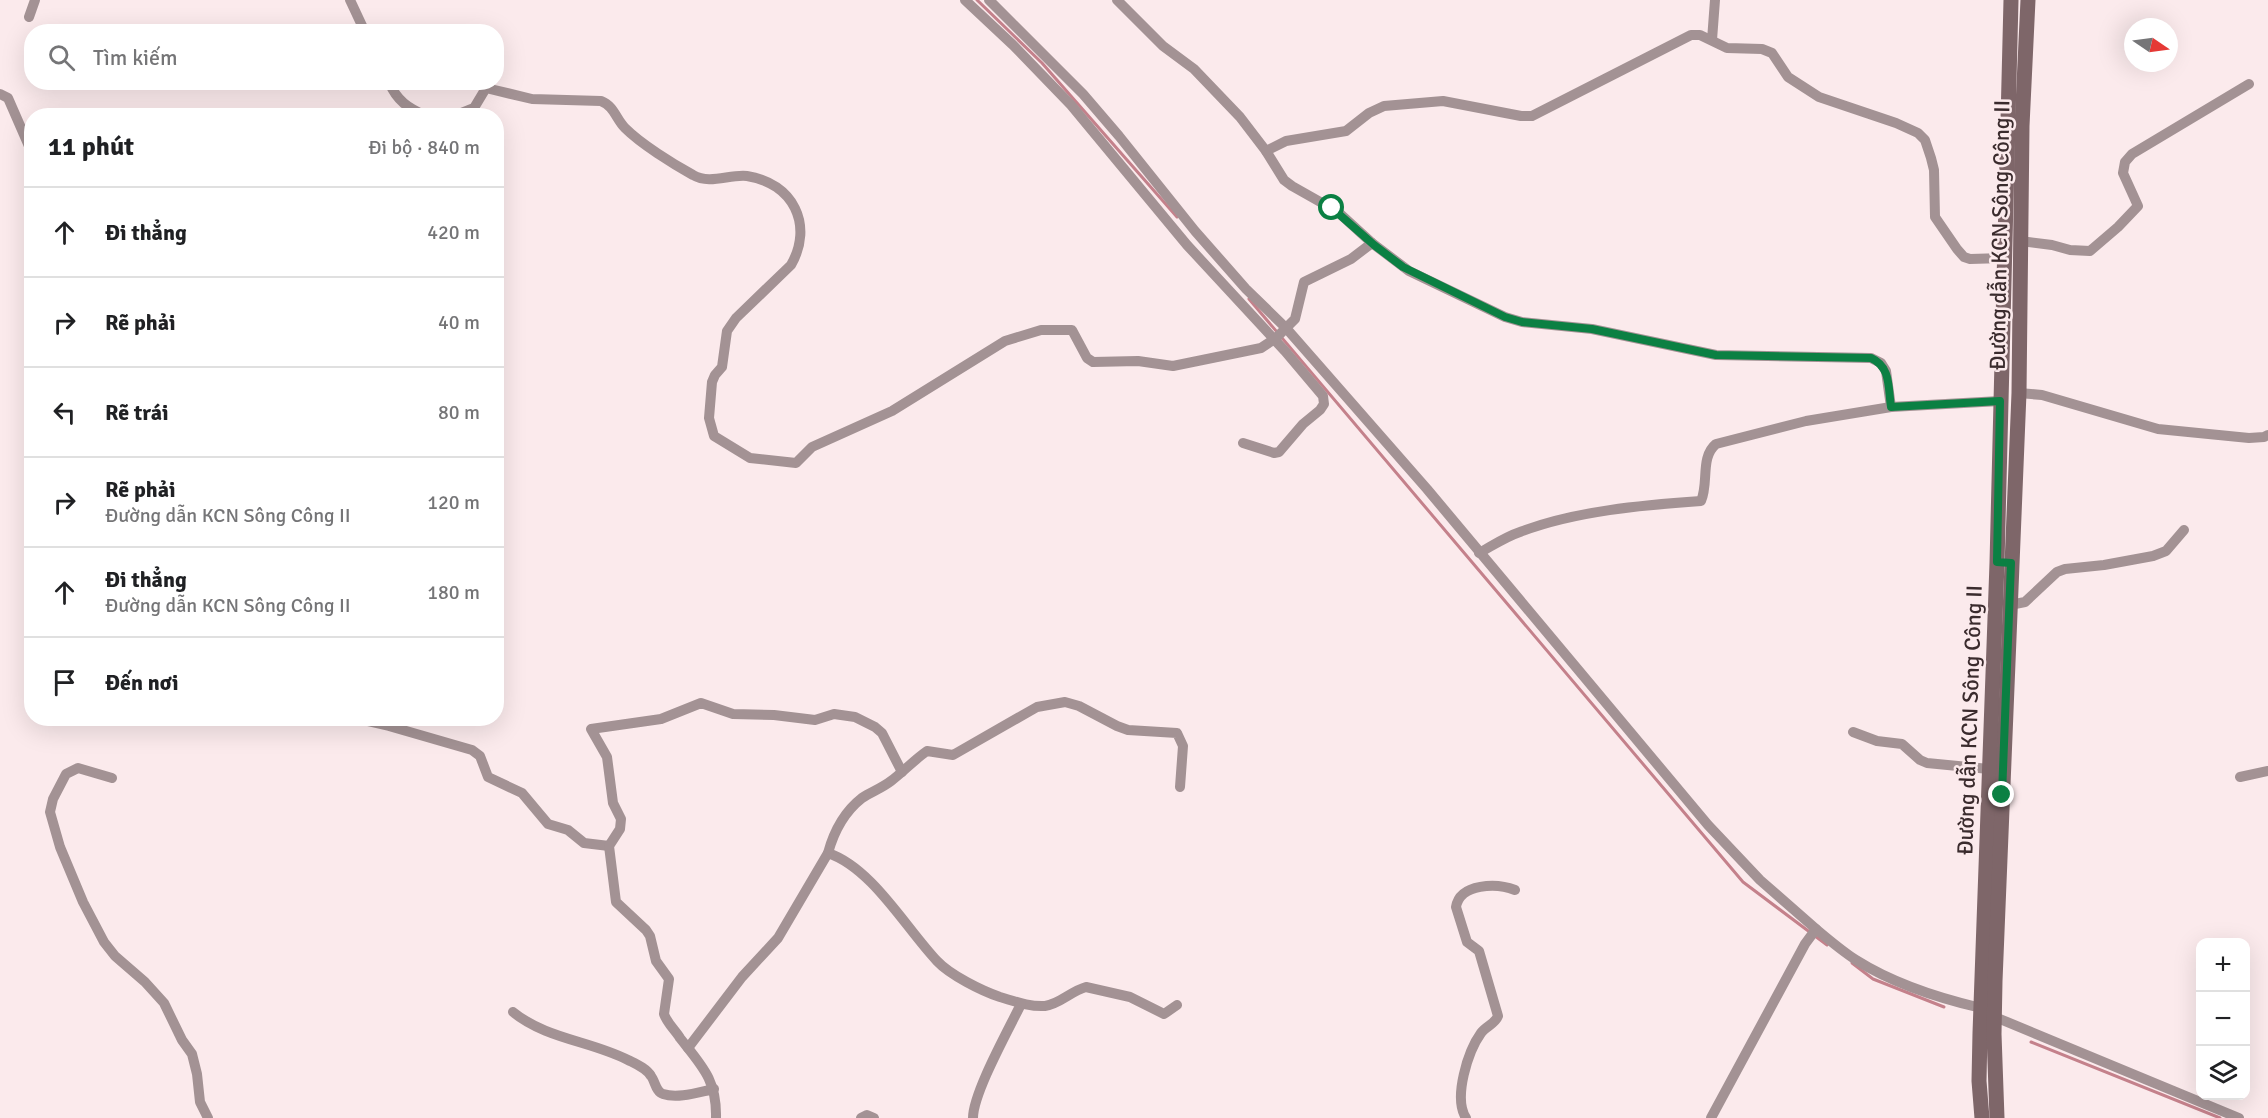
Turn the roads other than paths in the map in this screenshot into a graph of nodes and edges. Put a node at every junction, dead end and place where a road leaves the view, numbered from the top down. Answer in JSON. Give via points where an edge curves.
{"nodes":[{"id":1,"x":35,"y":0,"type":"edge"},
{"id":2,"x":350,"y":0,"type":"edge"},
{"id":3,"x":965,"y":0,"type":"edge"},
{"id":4,"x":989,"y":0,"type":"edge"},
{"id":5,"x":1117,"y":0,"type":"edge"},
{"id":6,"x":1714,"y":0,"type":"edge"},
{"id":7,"x":2011,"y":0,"type":"edge"},
{"id":8,"x":2028,"y":0,"type":"edge"},
{"id":9,"x":29,"y":17,"type":"dead end"},
{"id":10,"x":361,"y":24,"type":"edge"},
{"id":11,"x":1712,"y":40,"type":"junction"},
{"id":12,"x":2249,"y":84,"type":"dead end"},
{"id":13,"x":392,"y":90,"type":"edge"},
{"id":14,"x":485,"y":90,"type":"edge"},
{"id":15,"x":494,"y":90,"type":"edge"},
{"id":16,"x":0,"y":94,"type":"edge"},
{"id":17,"x":409,"y":108,"type":"edge"},
{"id":18,"x":474,"y":108,"type":"edge"},
{"id":19,"x":24,"y":135,"type":"edge"},
{"id":20,"x":1266,"y":151,"type":"junction"},
{"id":21,"x":2021,"y":241,"type":"junction"},
{"id":22,"x":1372,"y":243,"type":"junction"},
{"id":23,"x":2004,"y":258,"type":"junction"},
{"id":24,"x":1279,"y":335,"type":"junction"},
{"id":25,"x":2019,"y":393,"type":"junction"},
{"id":26,"x":2000,"y":401,"type":"junction"},
{"id":27,"x":1891,"y":407,"type":"junction"},
{"id":28,"x":2267,"y":440,"type":"edge"},
{"id":29,"x":1243,"y":443,"type":"dead end"},
{"id":30,"x":2184,"y":530,"type":"dead end"},
{"id":31,"x":1479,"y":553,"type":"junction"},
{"id":32,"x":2004,"y":563,"type":"junction"},
{"id":33,"x":2010,"y":605,"type":"junction"},
{"id":34,"x":389,"y":726,"type":"edge"},
{"id":35,"x":1853,"y":732,"type":"dead end"},
{"id":36,"x":1989,"y":770,"type":"junction"},
{"id":37,"x":2268,"y":771,"type":"edge"},
{"id":38,"x":902,"y":772,"type":"junction"},
{"id":39,"x":2240,"y":777,"type":"dead end"},
{"id":40,"x":112,"y":778,"type":"dead end"},
{"id":41,"x":1180,"y":787,"type":"dead end"},
{"id":42,"x":609,"y":846,"type":"junction"},
{"id":43,"x":828,"y":853,"type":"junction"},
{"id":44,"x":1515,"y":890,"type":"dead end"},
{"id":45,"x":1815,"y":931,"type":"junction"},
{"id":46,"x":1021,"y":1004,"type":"junction"},
{"id":47,"x":1177,"y":1005,"type":"dead end"},
{"id":48,"x":1981,"y":1008,"type":"junction"},
{"id":49,"x":513,"y":1012,"type":"dead end"},
{"id":50,"x":1995,"y":1017,"type":"junction"},
{"id":51,"x":688,"y":1048,"type":"junction"},
{"id":52,"x":714,"y":1089,"type":"junction"},
{"id":53,"x":208,"y":1118,"type":"edge"},
{"id":54,"x":716,"y":1118,"type":"edge"},
{"id":55,"x":861,"y":1118,"type":"edge"},
{"id":56,"x":874,"y":1118,"type":"edge"},
{"id":57,"x":973,"y":1118,"type":"edge"},
{"id":58,"x":1466,"y":1118,"type":"edge"},
{"id":59,"x":1711,"y":1118,"type":"edge"},
{"id":60,"x":1982,"y":1118,"type":"edge"},
{"id":61,"x":1997,"y":1118,"type":"edge"},
{"id":62,"x":2239,"y":1118,"type":"edge"}],
"edges":[{"from":1,"to":9,"type":"street"},
{"from":2,"to":10,"type":"street"},
{"from":3,"to":24,"type":"street","via":[[1043,74],[1180,237]]},
{"from":4,"to":24,"type":"street","via":[[1083,94]]},
{"from":5,"to":20,"type":"street","via":[[1194,69],[1247,124]]},
{"from":6,"to":11,"type":"street"},
{"from":7,"to":23,"type":"street","name":"Đường dẫn KCN Sông Công II"},
{"from":8,"to":21,"type":"street","name":"Đường dẫn KCN Sông Công II"},
{"from":11,"to":20,"type":"street","via":[[1691,35],[1532,116],[1443,101],[1384,106],[1346,131],[1286,141]]},
{"from":11,"to":23,"type":"street","via":[[1727,48],[1772,53],[1788,77],[1819,97],[1918,133],[1934,170],[1933,209],[1938,223],[1964,257]]},
{"from":12,"to":21,"type":"street","via":[[2178,124],[2127,159],[2123,173],[2138,206],[2090,251]]},
{"from":13,"to":17,"type":"street"},
{"from":14,"to":18,"type":"street"},
{"from":15,"to":24,"type":"street","via":[[532,99],[601,101],[611,107],[625,128],[693,176],[707,180],[749,177],[779,190],[790,201],[801,226],[798,253],[727,331],[722,367],[713,378],[709,418],[716,438],[756,459],[796,463],[812,447],[892,411],[999,345],[1041,330],[1072,330],[1087,358],[1094,362],[1138,361],[1165,366],[1254,351]]},
{"from":16,"to":19,"type":"street","via":[[8,98]]},
{"from":20,"to":22,"type":"street","via":[[1284,180],[1338,212]]},
{"from":21,"to":25,"type":"street","name":"Đường dẫn KCN Sông Công II"},
{"from":22,"to":24,"type":"street","via":[[1352,259],[1304,282],[1298,313]]},
{"from":22,"to":27,"type":"street","via":[[1409,271],[1522,322],[1592,329],[1716,355],[1871,358],[1886,371]]},
{"from":23,"to":26,"type":"street","name":"Đường dẫn KCN Sông Công II"},
{"from":24,"to":29,"type":"street","via":[[1285,351],[1323,396],[1324,404],[1279,452]]},
{"from":24,"to":31,"type":"street","via":[[1426,489]]},
{"from":25,"to":28,"type":"street","via":[[2158,429]]},
{"from":25,"to":32,"type":"street","name":"Đường dẫn KCN Sông Công II"},
{"from":26,"to":27,"type":"street"},
{"from":26,"to":32,"type":"street","name":"Đường dẫn KCN Sông Công II"},
{"from":27,"to":31,"type":"street","via":[[1806,421],[1716,444],[1707,456],[1701,501],[1570,518],[1520,532]]},
{"from":30,"to":33,"type":"street","via":[[2160,553],[2057,572],[2025,602]]},
{"from":31,"to":45,"type":"street","via":[[1708,825]]},
{"from":32,"to":33,"type":"street","name":"Đường dẫn KCN Sông Công II"},
{"from":32,"to":36,"type":"street","name":"Đường dẫn KCN Sông Công II"},
{"from":33,"to":50,"type":"street","name":"Đường dẫn KCN Sông Công II"},
{"from":34,"to":42,"type":"street","via":[[472,750],[480,756],[488,777],[522,793],[545,822],[568,830],[584,843]]},
{"from":35,"to":36,"type":"street","via":[[1877,741],[1902,744],[1928,763]]},
{"from":36,"to":48,"type":"street","name":"Đường dẫn KCN Sông Công II"},
{"from":37,"to":39,"type":"street"},
{"from":38,"to":41,"type":"street","via":[[927,751],[952,755],[1037,707],[1065,702],[1128,730],[1177,733],[1183,746]]},
{"from":38,"to":42,"type":"street","via":[[882,734],[866,722],[842,714],[815,720],[733,714],[701,703],[661,719],[592,728],[607,757],[613,803],[621,819],[620,829]]},
{"from":38,"to":43,"type":"street","via":[[849,810],[831,839]]},
{"from":40,"to":53,"type":"street","via":[[78,768],[66,774],[51,812],[60,847],[104,942],[164,1004],[192,1054],[200,1102]]},
{"from":42,"to":51,"type":"street","via":[[616,902],[650,936],[656,961],[669,979],[664,1014]]},
{"from":43,"to":46,"type":"street","via":[[842,858],[866,877],[942,966],[987,993]]},
{"from":43,"to":51,"type":"street","via":[[778,938],[742,977]]},
{"from":44,"to":58,"type":"street","via":[[1490,885],[1460,896],[1457,902],[1467,942],[1479,951],[1498,1016],[1480,1035],[1462,1074],[1462,1111]]},
{"from":45,"to":48,"type":"street","via":[[1884,975],[1940,998]]},
{"from":45,"to":59,"type":"street"},
{"from":46,"to":47,"type":"street","via":[[1049,1005],[1086,987],[1130,998],[1164,1014]]},
{"from":46,"to":57,"type":"street","via":[[975,1104]]},
{"from":48,"to":60,"type":"street","name":"Đường dẫn KCN Sông Công II"},
{"from":49,"to":52,"type":"street","via":[[542,1029],[616,1054],[642,1068],[664,1095]]},
{"from":50,"to":61,"type":"street","name":"Đường dẫn KCN Sông Công II"},
{"from":50,"to":62,"type":"street"},
{"from":51,"to":52,"type":"street","via":[[706,1070]]},
{"from":52,"to":54,"type":"street"},
{"from":55,"to":56,"type":"street"}]}
